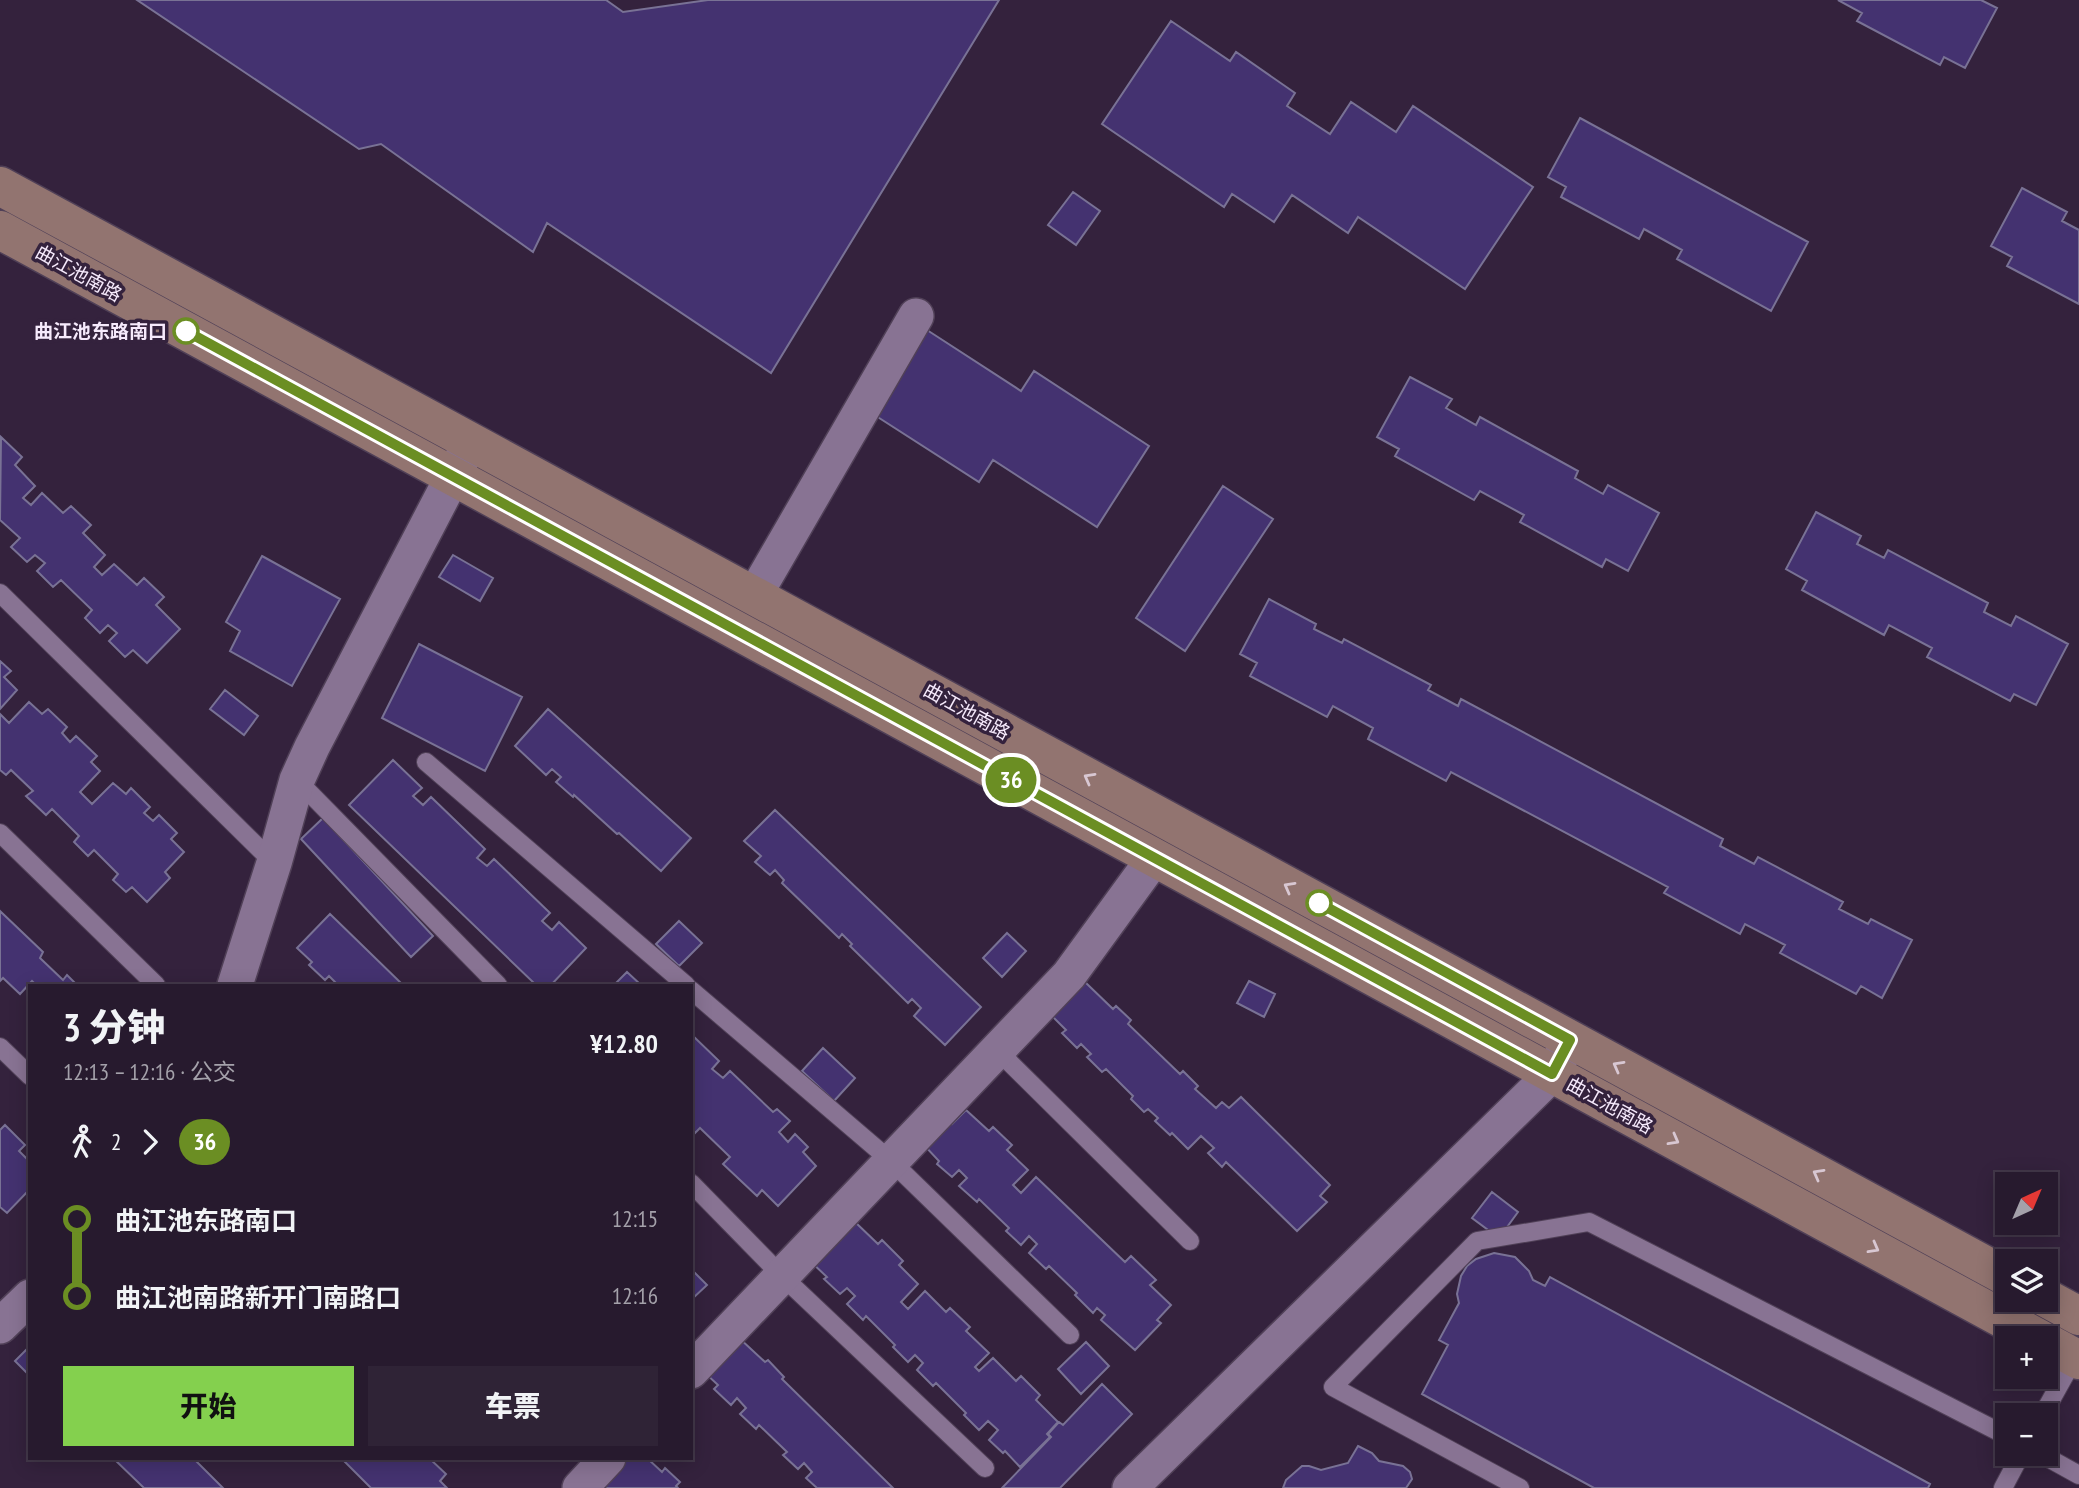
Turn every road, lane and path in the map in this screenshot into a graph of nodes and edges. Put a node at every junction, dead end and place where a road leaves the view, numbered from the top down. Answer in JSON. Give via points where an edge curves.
{"nodes":[{"id":1,"x":0,"y":186,"type":"edge"},
{"id":2,"x":0,"y":230,"type":"edge"},
{"id":3,"x":916,"y":316,"type":"dead end"},
{"id":4,"x":471,"y":442,"type":"junction"},
{"id":5,"x":453,"y":476,"type":"junction"},
{"id":6,"x":0,"y":593,"type":"edge"},
{"id":7,"x":754,"y":596,"type":"junction"},
{"id":8,"x":426,"y":762,"type":"dead end"},
{"id":9,"x":297,"y":780,"type":"junction"},
{"id":10,"x":0,"y":833,"type":"edge"},
{"id":11,"x":1155,"y":857,"type":"junction"},
{"id":12,"x":274,"y":863,"type":"junction"},
{"id":13,"x":155,"y":984,"type":"edge"},
{"id":14,"x":235,"y":984,"type":"edge"},
{"id":15,"x":497,"y":984,"type":"edge"},
{"id":16,"x":685,"y":984,"type":"edge"},
{"id":17,"x":693,"y":992,"type":"edge"},
{"id":18,"x":1570,"y":1040,"type":"junction"},
{"id":19,"x":0,"y":1048,"type":"edge"},
{"id":20,"x":997,"y":1050,"type":"junction"},
{"id":21,"x":28,"y":1074,"type":"edge"},
{"id":22,"x":1552,"y":1074,"type":"junction"},
{"id":23,"x":891,"y":1161,"type":"junction"},
{"id":24,"x":693,"y":1185,"type":"edge"},
{"id":25,"x":1190,"y":1241,"type":"dead end"},
{"id":26,"x":1995,"y":1270,"type":"edge"},
{"id":27,"x":782,"y":1276,"type":"junction"},
{"id":28,"x":2058,"y":1305,"type":"edge"},
{"id":29,"x":2079,"y":1316,"type":"edge"},
{"id":30,"x":2016,"y":1326,"type":"edge"},
{"id":31,"x":1070,"y":1335,"type":"dead end"},
{"id":32,"x":2066,"y":1353,"type":"edge"},
{"id":33,"x":693,"y":1369,"type":"edge"},
{"id":34,"x":2047,"y":1403,"type":"edge"},
{"id":35,"x":1995,"y":1430,"type":"edge"},
{"id":36,"x":606,"y":1460,"type":"edge"},
{"id":37,"x":2058,"y":1463,"type":"edge"},
{"id":38,"x":2015,"y":1466,"type":"edge"},
{"id":39,"x":985,"y":1468,"type":"dead end"},
{"id":40,"x":2079,"y":1475,"type":"edge"},
{"id":41,"x":580,"y":1488,"type":"edge"},
{"id":42,"x":1130,"y":1488,"type":"edge"},
{"id":43,"x":1520,"y":1488,"type":"edge"},
{"id":44,"x":2003,"y":1488,"type":"edge"}],
"edges":[{"from":1,"to":4,"type":"main road","name":"曲江池南路"},
{"from":2,"to":5,"type":"main road","name":"曲江池南路"},
{"from":3,"to":7,"type":"street"},
{"from":4,"to":5,"type":"street"},
{"from":4,"to":7,"type":"main road","name":"曲江池南路"},
{"from":5,"to":9,"type":"street"},
{"from":5,"to":11,"type":"main road","name":"曲江池南路"},
{"from":6,"to":12,"type":"lane"},
{"from":18,"to":7,"type":"main road","name":"曲江池南路","one_way":true},
{"from":8,"to":16,"type":"lane"},
{"from":9,"to":12,"type":"street"},
{"from":9,"to":15,"type":"lane"},
{"from":10,"to":13,"type":"lane"},
{"from":11,"to":20,"type":"street","via":[[1069,975]]},
{"from":11,"to":22,"type":"main road","name":"曲江池南路"},
{"from":12,"to":14,"type":"street"},
{"from":17,"to":23,"type":"lane"},
{"from":18,"to":22,"type":"street"},
{"from":26,"to":18,"type":"main road","name":"曲江池南路","one_way":true},
{"from":19,"to":21,"type":"lane"},
{"from":20,"to":23,"type":"street"},
{"from":20,"to":25,"type":"lane"},
{"from":22,"to":30,"type":"main road","name":"曲江池南路","one_way":true},
{"from":22,"to":42,"type":"street"},
{"from":23,"to":27,"type":"street"},
{"from":23,"to":31,"type":"lane"},
{"from":24,"to":27,"type":"lane"},
{"from":27,"to":33,"type":"street"},
{"from":27,"to":39,"type":"lane"},
{"from":28,"to":29,"type":"main road"},
{"from":32,"to":34,"type":"lane"},
{"from":35,"to":43,"type":"lane","via":[[1589,1222],[1477,1241],[1333,1387]]},
{"from":36,"to":41,"type":"street"},
{"from":37,"to":40,"type":"lane"},
{"from":38,"to":44,"type":"lane"}]}
